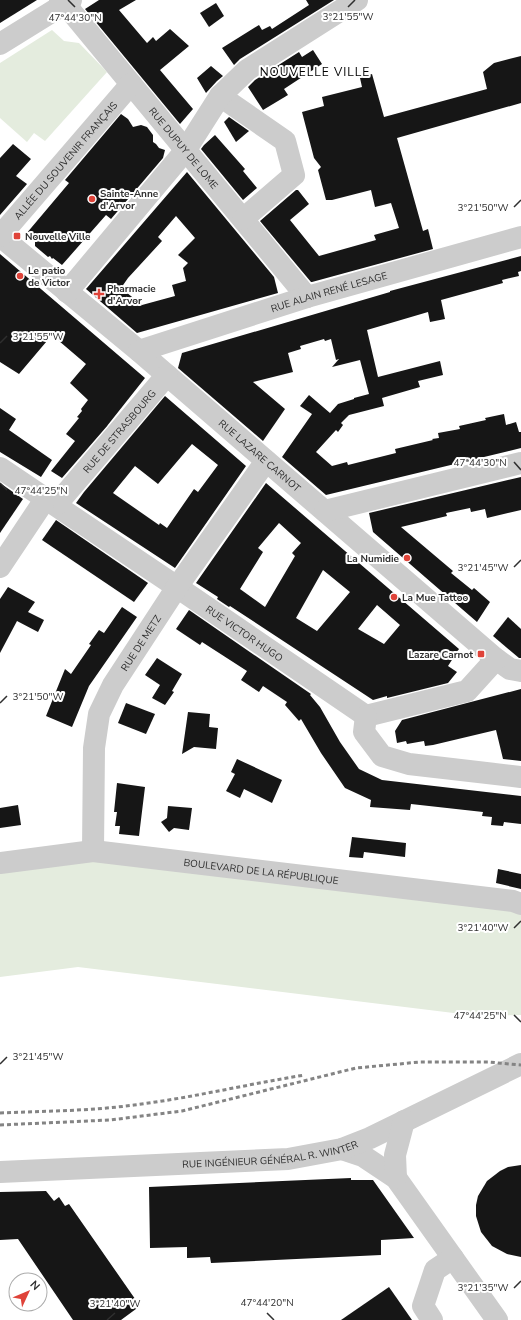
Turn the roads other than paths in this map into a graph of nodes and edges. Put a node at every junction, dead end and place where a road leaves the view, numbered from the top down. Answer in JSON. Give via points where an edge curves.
{"nodes":[{"id":1,"x":357,"y":0,"type":"edge"},
{"id":2,"x":65,"y":1,"type":"edge"},
{"id":3,"x":0,"y":44,"type":"edge"},
{"id":4,"x":131,"y":84,"type":"junction"},
{"id":5,"x":220,"y":96,"type":"junction"},
{"id":6,"x":185,"y":151,"type":"junction"},
{"id":7,"x":243,"y":219,"type":"junction"},
{"id":8,"x":0,"y":236,"type":"edge"},
{"id":9,"x":521,"y":237,"type":"edge"},
{"id":10,"x":67,"y":292,"type":"junction"},
{"id":11,"x":307,"y":297,"type":"junction"},
{"id":12,"x":139,"y":351,"type":"junction"},
{"id":13,"x":166,"y":375,"type":"junction"},
{"id":14,"x":266,"y":461,"type":"junction"},
{"id":15,"x":521,"y":463,"type":"edge"},
{"id":16,"x":0,"y":468,"type":"edge"},
{"id":17,"x":51,"y":502,"type":"junction"},
{"id":18,"x":325,"y":511,"type":"junction"},
{"id":19,"x":0,"y":567,"type":"edge"},
{"id":20,"x":177,"y":587,"type":"junction"},
{"id":21,"x":496,"y":660,"type":"junction"},
{"id":22,"x":521,"y":671,"type":"edge"},
{"id":23,"x":366,"y":716,"type":"junction"},
{"id":24,"x":521,"y":777,"type":"edge"},
{"id":25,"x":93,"y":852,"type":"junction"},
{"id":26,"x":0,"y":863,"type":"edge"},
{"id":27,"x":521,"y":904,"type":"edge"},
{"id":28,"x":521,"y":1064,"type":"edge"},
{"id":29,"x":404,"y":1121,"type":"junction"},
{"id":30,"x":342,"y":1149,"type":"junction"},
{"id":31,"x":0,"y":1172,"type":"edge"},
{"id":32,"x":396,"y":1178,"type":"junction"},
{"id":33,"x":453,"y":1258,"type":"junction"},
{"id":34,"x":432,"y":1320,"type":"edge"},
{"id":35,"x":497,"y":1320,"type":"edge"}],
"edges":[{"from":1,"to":5,"type":"street","via":[[247,70]]},
{"from":2,"to":3,"type":"street"},
{"from":2,"to":4,"type":"street","name":"RUE DUPUY DE LOME"},
{"from":4,"to":6,"type":"street","name":"RUE DUPUY DE LOME"},
{"from":4,"to":8,"type":"street","name":"ALLÉE DU SOUVENIR FRANÇAIS"},
{"from":5,"to":6,"type":"street"},
{"from":5,"to":7,"type":"street","via":[[285,141],[294,174]]},
{"from":6,"to":7,"type":"street","name":"RUE DUPUY DE LOME"},
{"from":6,"to":10,"type":"street"},
{"from":7,"to":11,"type":"street","name":"RUE DUPUY DE LOME"},
{"from":8,"to":10,"type":"street","name":"RUE LAZARE CARNOT"},
{"from":9,"to":11,"type":"street","name":"RUE ALAIN RENÉ LESAGE"},
{"from":10,"to":12,"type":"street","name":"RUE LAZARE CARNOT"},
{"from":11,"to":12,"type":"street","name":"RUE ALAIN RENÉ LESAGE"},
{"from":12,"to":13,"type":"street","name":"RUE LAZARE CARNOT"},
{"from":13,"to":14,"type":"street","name":"RUE LAZARE CARNOT"},
{"from":13,"to":17,"type":"street","name":"RUE DE STRASBOURG"},
{"from":14,"to":18,"type":"street","name":"RUE LAZARE CARNOT"},
{"from":14,"to":20,"type":"street","name":"RUE DE METZ"},
{"from":15,"to":18,"type":"street"},
{"from":16,"to":17,"type":"street","name":"RUE VICTOR HUGO"},
{"from":17,"to":19,"type":"street","name":"RUE DE STRASBOURG"},
{"from":17,"to":20,"type":"street","name":"RUE VICTOR HUGO"},
{"from":18,"to":21,"type":"street","name":"RUE LAZARE CARNOT"},
{"from":20,"to":23,"type":"street","name":"RUE VICTOR HUGO"},
{"from":20,"to":25,"type":"street","name":"RUE DE METZ","via":[[113,685],[99,714],[94,748]]},
{"from":21,"to":22,"type":"street","name":"RUE LAZARE CARNOT","via":[[510,669]]},
{"from":21,"to":23,"type":"street","via":[[467,691]]},
{"from":23,"to":24,"type":"street","via":[[364,732],[382,756],[409,764]]},
{"from":25,"to":26,"type":"street","name":"BOULEVARD DE LA RÉPUBLIQUE"},
{"from":25,"to":27,"type":"street","name":"BOULEVARD DE LA RÉPUBLIQUE","via":[[505,900]]},
{"from":28,"to":29,"type":"street","name":"RUE INGÉNIEUR GÉNÉRAL R. WINTER"},
{"from":29,"to":30,"type":"street","name":"RUE INGÉNIEUR GÉNÉRAL R. WINTER"},
{"from":29,"to":32,"type":"street","via":[[395,1155]]},
{"from":30,"to":31,"type":"street","name":"RUE INGÉNIEUR GÉNÉRAL R. WINTER","via":[[288,1159]]},
{"from":30,"to":32,"type":"street","via":[[363,1156]]},
{"from":32,"to":33,"type":"street"},
{"from":33,"to":34,"type":"street","via":[[435,1270],[423,1306]]},
{"from":33,"to":35,"type":"street"}]}
